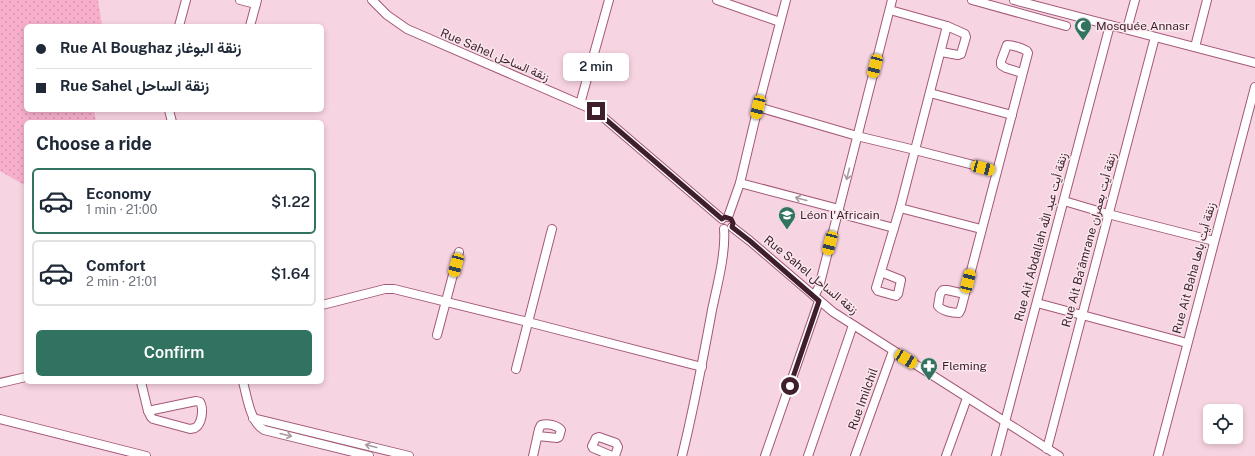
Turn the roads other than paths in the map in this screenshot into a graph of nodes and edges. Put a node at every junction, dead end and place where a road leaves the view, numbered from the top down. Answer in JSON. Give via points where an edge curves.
{"nodes":[{"id":1,"x":186,"y":0,"type":"edge"},
{"id":2,"x":240,"y":0,"type":"edge"},
{"id":3,"x":372,"y":0,"type":"edge"},
{"id":4,"x":609,"y":0,"type":"edge"},
{"id":5,"x":717,"y":0,"type":"edge"},
{"id":6,"x":786,"y":0,"type":"edge"},
{"id":7,"x":892,"y":0,"type":"edge"},
{"id":8,"x":972,"y":0,"type":"edge"},
{"id":9,"x":1014,"y":0,"type":"edge"},
{"id":10,"x":1134,"y":0,"type":"edge"},
{"id":11,"x":1207,"y":0,"type":"edge"},
{"id":12,"x":257,"y":2,"type":"edge"},
{"id":13,"x":890,"y":10,"type":"junction"},
{"id":14,"x":780,"y":22,"type":"junction"},
{"id":15,"x":180,"y":24,"type":"edge"},
{"id":16,"x":251,"y":24,"type":"edge"},
{"id":17,"x":1110,"y":25,"type":"junction"},
{"id":18,"x":947,"y":26,"type":"junction"},
{"id":19,"x":1066,"y":26,"type":"dead end"},
{"id":20,"x":1127,"y":29,"type":"junction"},
{"id":21,"x":1155,"y":37,"type":"junction"},
{"id":22,"x":1195,"y":47,"type":"junction"},
{"id":23,"x":941,"y":52,"type":"junction"},
{"id":24,"x":1255,"y":63,"type":"edge"},
{"id":25,"x":1022,"y":73,"type":"dead end"},
{"id":26,"x":1255,"y":87,"type":"edge"},
{"id":27,"x":930,"y":93,"type":"junction"},
{"id":28,"x":580,"y":104,"type":"junction"},
{"id":29,"x":758,"y":107,"type":"junction"},
{"id":30,"x":1012,"y":115,"type":"junction"},
{"id":31,"x":857,"y":136,"type":"junction"},
{"id":32,"x":915,"y":150,"type":"junction"},
{"id":33,"x":997,"y":171,"type":"junction"},
{"id":34,"x":740,"y":183,"type":"junction"},
{"id":35,"x":1064,"y":201,"type":"junction"},
{"id":36,"x":900,"y":208,"type":"junction"},
{"id":37,"x":838,"y":211,"type":"junction"},
{"id":38,"x":1108,"y":214,"type":"junction"},
{"id":39,"x":725,"y":218,"type":"junction"},
{"id":40,"x":728,"y":228,"type":"junction"},
{"id":41,"x":894,"y":228,"type":"junction"},
{"id":42,"x":552,"y":229,"type":"dead end"},
{"id":43,"x":981,"y":229,"type":"junction"},
{"id":44,"x":1214,"y":241,"type":"junction"},
{"id":45,"x":459,"y":252,"type":"dead end"},
{"id":46,"x":881,"y":272,"type":"dead end"},
{"id":47,"x":965,"y":294,"type":"dead end"},
{"id":48,"x":816,"y":299,"type":"junction"},
{"id":49,"x":446,"y":302,"type":"junction"},
{"id":50,"x":1037,"y":303,"type":"junction"},
{"id":51,"x":324,"y":305,"type":"edge"},
{"id":52,"x":1082,"y":315,"type":"junction"},
{"id":53,"x":528,"y":322,"type":"junction"},
{"id":54,"x":852,"y":325,"type":"junction"},
{"id":55,"x":437,"y":335,"type":"dead end"},
{"id":56,"x":1187,"y":343,"type":"junction"},
{"id":57,"x":893,"y":351,"type":"junction"},
{"id":58,"x":702,"y":367,"type":"junction"},
{"id":59,"x":516,"y":369,"type":"dead end"},
{"id":60,"x":24,"y":377,"type":"edge"},
{"id":61,"x":0,"y":383,"type":"edge"},
{"id":62,"x":141,"y":384,"type":"edge"},
{"id":63,"x":243,"y":384,"type":"edge"},
{"id":64,"x":967,"y":398,"type":"junction"},
{"id":65,"x":148,"y":412,"type":"junction"},
{"id":66,"x":253,"y":418,"type":"junction"},
{"id":67,"x":0,"y":419,"type":"edge"},
{"id":68,"x":1005,"y":422,"type":"junction"},
{"id":69,"x":538,"y":436,"type":"dead end"},
{"id":70,"x":1047,"y":449,"type":"junction"},
{"id":71,"x":146,"y":456,"type":"edge"},
{"id":72,"x":369,"y":456,"type":"edge"},
{"id":73,"x":409,"y":456,"type":"edge"},
{"id":74,"x":533,"y":456,"type":"edge"},
{"id":75,"x":612,"y":456,"type":"edge"},
{"id":76,"x":615,"y":456,"type":"edge"},
{"id":77,"x":682,"y":456,"type":"edge"},
{"id":78,"x":765,"y":456,"type":"edge"},
{"id":79,"x":808,"y":456,"type":"edge"},
{"id":80,"x":856,"y":456,"type":"edge"},
{"id":81,"x":946,"y":456,"type":"edge"},
{"id":82,"x":996,"y":456,"type":"edge"},
{"id":83,"x":1058,"y":456,"type":"edge"},
{"id":84,"x":1158,"y":456,"type":"edge"}],
"edges":[{"from":1,"to":15,"type":"street"},
{"from":2,"to":12,"type":"street"},
{"from":3,"to":28,"type":"street","name":"Rue Sahel زنقة الساحل","via":[[407,29]]},
{"from":4,"to":28,"type":"street"},
{"from":5,"to":14,"type":"street"},
{"from":6,"to":14,"type":"street"},
{"from":7,"to":13,"type":"street"},
{"from":8,"to":19,"type":"street"},
{"from":9,"to":17,"type":"street"},
{"from":10,"to":20,"type":"street"},
{"from":11,"to":22,"type":"street"},
{"from":12,"to":16,"type":"street"},
{"from":13,"to":18,"type":"street"},
{"from":13,"to":31,"type":"street"},
{"from":14,"to":29,"type":"street"},
{"from":17,"to":20,"type":"street"},
{"from":17,"to":35,"type":"street","name":"Rue Ait Abdallah زنقة أيت عبد الله"},
{"from":18,"to":23,"type":"street"},
{"from":18,"to":23,"type":"street","via":[[963,32],[966,37],[960,55]]},
{"from":20,"to":21,"type":"street"},
{"from":21,"to":22,"type":"street"},
{"from":21,"to":38,"type":"street","name":"Rue Ait Ba´âmrane زنقة أيت بعمران"},
{"from":22,"to":24,"type":"street"},
{"from":23,"to":27,"type":"street"},
{"from":25,"to":30,"type":"street"},
{"from":26,"to":44,"type":"street","name":"Rue Ait Baha زنقة أيت باها"},
{"from":27,"to":30,"type":"street"},
{"from":27,"to":32,"type":"street"},
{"from":28,"to":39,"type":"street","name":"Rue Sahel زنقة الساحل","via":[[602,115]]},
{"from":29,"to":31,"type":"street"},
{"from":29,"to":34,"type":"street"},
{"from":30,"to":33,"type":"street"},
{"from":31,"to":32,"type":"street"},
{"from":31,"to":37,"type":"street","one_way":true},
{"from":32,"to":33,"type":"street"},
{"from":32,"to":36,"type":"street"},
{"from":33,"to":43,"type":"street"},
{"from":37,"to":34,"type":"street","one_way":true},
{"from":34,"to":39,"type":"street"},
{"from":35,"to":38,"type":"street"},
{"from":35,"to":50,"type":"street","name":"Rue Ait Abdallah زنقة أيت عبد الله"},
{"from":36,"to":41,"type":"street"},
{"from":36,"to":43,"type":"street"},
{"from":37,"to":41,"type":"street"},
{"from":37,"to":48,"type":"street"},
{"from":38,"to":44,"type":"street"},
{"from":38,"to":52,"type":"street","name":"Rue Ait Ba´âmrane زنقة أيت بعمران"},
{"from":39,"to":40,"type":"street","via":[[720,224]]},
{"from":40,"to":48,"type":"street","name":"Rue Sahel زنقة الساحل","via":[[750,241]]},
{"from":40,"to":58,"type":"street"},
{"from":41,"to":46,"type":"street"},
{"from":42,"to":53,"type":"street"},
{"from":43,"to":47,"type":"street"},
{"from":44,"to":56,"type":"street","name":"Rue Ait Baha زنقة أيت باها"},
{"from":45,"to":49,"type":"street"},
{"from":48,"to":54,"type":"street","name":"Rue Sahel زنقة الساحل"},
{"from":48,"to":78,"type":"street"},
{"from":49,"to":51,"type":"street","via":[[389,289]]},
{"from":49,"to":53,"type":"street"},
{"from":49,"to":55,"type":"street"},
{"from":50,"to":52,"type":"street"},
{"from":50,"to":68,"type":"street","name":"Rue Ait Abdallah زنقة أيت عبد الله"},
{"from":52,"to":56,"type":"street"},
{"from":52,"to":70,"type":"street","name":"Rue Ait Ba´âmrane زنقة أيت بعمران"},
{"from":53,"to":58,"type":"street"},
{"from":53,"to":59,"type":"street"},
{"from":54,"to":57,"type":"street","name":"Rue Sahel زنقة الساحل"},
{"from":54,"to":79,"type":"street"},
{"from":56,"to":84,"type":"street","name":"Rue Ait Baha زنقة أيت باها"},
{"from":57,"to":64,"type":"street","name":"Rue Sahel زنقة الساحل"},
{"from":57,"to":80,"type":"street","name":"Rue Imilchil"},
{"from":58,"to":77,"type":"street"},
{"from":60,"to":61,"type":"street"},
{"from":62,"to":65,"type":"street"},
{"from":63,"to":66,"type":"street"},
{"from":64,"to":68,"type":"street","name":"Rue Sahel زنقة الساحل"},
{"from":64,"to":81,"type":"street"},
{"from":65,"to":65,"type":"street","via":[[153,419],[193,429],[199,425],[202,405],[196,401]]},
{"from":66,"to":72,"type":"street","one_way":true,"via":[[264,430]]},
{"from":73,"to":66,"type":"street","one_way":true},
{"from":67,"to":71,"type":"street"},
{"from":68,"to":70,"type":"street","name":"Rue Sahel زنقة الساحل"},
{"from":68,"to":82,"type":"street","name":"Rue Ait Abdallah زنقة أيت عبد الله"},
{"from":69,"to":74,"type":"street"},
{"from":70,"to":83,"type":"street","name":"Rue Sahel زنقة الساحل"},
{"from":75,"to":76,"type":"street","via":[[593,448],[596,438],[616,443],[618,447]]}]}
